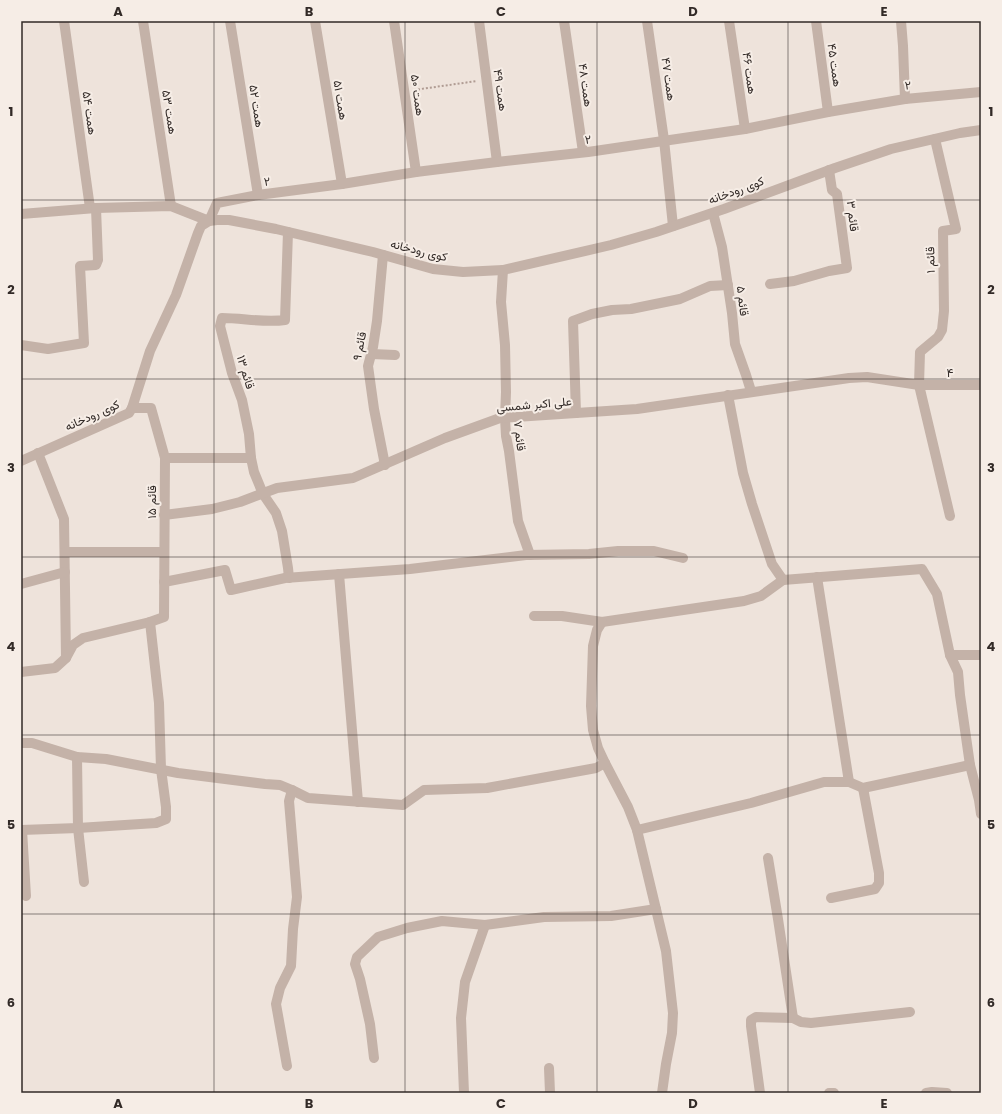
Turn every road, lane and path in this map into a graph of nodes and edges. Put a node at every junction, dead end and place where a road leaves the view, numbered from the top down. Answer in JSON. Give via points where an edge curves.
{"nodes":[{"id":1,"x":64,"y":21,"type":"edge"},
{"id":2,"x":144,"y":21,"type":"edge"},
{"id":3,"x":230,"y":21,"type":"edge"},
{"id":4,"x":315,"y":21,"type":"edge"},
{"id":5,"x":394,"y":21,"type":"edge"},
{"id":6,"x":479,"y":21,"type":"edge"},
{"id":7,"x":564,"y":21,"type":"edge"},
{"id":8,"x":647,"y":21,"type":"edge"},
{"id":9,"x":729,"y":21,"type":"edge"},
{"id":10,"x":816,"y":21,"type":"edge"},
{"id":11,"x":900,"y":21,"type":"edge"},
{"id":12,"x":486,"y":79,"type":"junction"},
{"id":13,"x":404,"y":91,"type":"junction"},
{"id":14,"x":981,"y":92,"type":"edge"},
{"id":15,"x":905,"y":99,"type":"junction"},
{"id":16,"x":828,"y":112,"type":"junction"},
{"id":17,"x":745,"y":129,"type":"junction"},
{"id":18,"x":981,"y":130,"type":"edge"},
{"id":19,"x":935,"y":139,"type":"junction"},
{"id":20,"x":664,"y":140,"type":"junction"},
{"id":21,"x":583,"y":152,"type":"junction"},
{"id":22,"x":497,"y":162,"type":"junction"},
{"id":23,"x":829,"y":170,"type":"junction"},
{"id":24,"x":416,"y":172,"type":"junction"},
{"id":25,"x":342,"y":184,"type":"junction"},
{"id":26,"x":258,"y":195,"type":"junction"},
{"id":27,"x":171,"y":206,"type":"junction"},
{"id":28,"x":93,"y":208,"type":"junction"},
{"id":29,"x":713,"y":213,"type":"junction"},
{"id":30,"x":21,"y":214,"type":"edge"},
{"id":31,"x":209,"y":221,"type":"junction"},
{"id":32,"x":673,"y":226,"type":"junction"},
{"id":33,"x":288,"y":232,"type":"junction"},
{"id":34,"x":383,"y":255,"type":"junction"},
{"id":35,"x":503,"y":270,"type":"junction"},
{"id":36,"x":770,"y":284,"type":"dead end"},
{"id":37,"x":728,"y":285,"type":"junction"},
{"id":38,"x":21,"y":345,"type":"edge"},
{"id":39,"x":372,"y":354,"type":"junction"},
{"id":40,"x":395,"y":355,"type":"dead end"},
{"id":41,"x":919,"y":385,"type":"junction"},
{"id":42,"x":981,"y":385,"type":"edge"},
{"id":43,"x":751,"y":392,"type":"junction"},
{"id":44,"x":728,"y":395,"type":"junction"},
{"id":45,"x":132,"y":408,"type":"junction"},
{"id":46,"x":576,"y":413,"type":"junction"},
{"id":47,"x":504,"y":418,"type":"junction"},
{"id":48,"x":38,"y":453,"type":"junction"},
{"id":49,"x":165,"y":458,"type":"junction"},
{"id":50,"x":251,"y":458,"type":"junction"},
{"id":51,"x":21,"y":460,"type":"edge"},
{"id":52,"x":385,"y":465,"type":"junction"},
{"id":53,"x":263,"y":494,"type":"junction"},
{"id":54,"x":164,"y":515,"type":"junction"},
{"id":55,"x":950,"y":516,"type":"dead end"},
{"id":56,"x":65,"y":552,"type":"junction"},
{"id":57,"x":164,"y":552,"type":"junction"},
{"id":58,"x":530,"y":555,"type":"junction"},
{"id":59,"x":682,"y":558,"type":"dead end"},
{"id":60,"x":65,"y":572,"type":"junction"},
{"id":61,"x":339,"y":574,"type":"junction"},
{"id":62,"x":817,"y":577,"type":"junction"},
{"id":63,"x":289,"y":578,"type":"junction"},
{"id":64,"x":783,"y":580,"type":"junction"},
{"id":65,"x":164,"y":582,"type":"junction"},
{"id":66,"x":21,"y":584,"type":"edge"},
{"id":67,"x":534,"y":616,"type":"dead end"},
{"id":68,"x":150,"y":622,"type":"junction"},
{"id":69,"x":602,"y":622,"type":"junction"},
{"id":70,"x":950,"y":655,"type":"junction"},
{"id":71,"x":981,"y":655,"type":"edge"},
{"id":72,"x":66,"y":658,"type":"junction"},
{"id":73,"x":21,"y":672,"type":"edge"},
{"id":74,"x":21,"y":743,"type":"edge"},
{"id":75,"x":77,"y":758,"type":"junction"},
{"id":76,"x":605,"y":764,"type":"junction"},
{"id":77,"x":970,"y":765,"type":"junction"},
{"id":78,"x":161,"y":769,"type":"junction"},
{"id":79,"x":849,"y":782,"type":"junction"},
{"id":80,"x":863,"y":788,"type":"junction"},
{"id":81,"x":292,"y":790,"type":"junction"},
{"id":82,"x":980,"y":800,"type":"edge"},
{"id":83,"x":358,"y":802,"type":"junction"},
{"id":84,"x":981,"y":814,"type":"edge"},
{"id":85,"x":78,"y":828,"type":"junction"},
{"id":86,"x":22,"y":830,"type":"edge"},
{"id":87,"x":637,"y":830,"type":"junction"},
{"id":88,"x":768,"y":858,"type":"dead end"},
{"id":89,"x":84,"y":882,"type":"dead end"},
{"id":90,"x":26,"y":896,"type":"dead end"},
{"id":91,"x":831,"y":898,"type":"dead end"},
{"id":92,"x":656,"y":909,"type":"junction"},
{"id":93,"x":485,"y":925,"type":"junction"},
{"id":94,"x":910,"y":1012,"type":"dead end"},
{"id":95,"x":793,"y":1018,"type":"junction"},
{"id":96,"x":374,"y":1058,"type":"dead end"},
{"id":97,"x":287,"y":1066,"type":"dead end"},
{"id":98,"x":549,"y":1068,"type":"dead end"},
{"id":99,"x":464,"y":1093,"type":"edge"},
{"id":100,"x":550,"y":1093,"type":"edge"},
{"id":101,"x":662,"y":1093,"type":"edge"},
{"id":102,"x":760,"y":1093,"type":"edge"},
{"id":103,"x":829,"y":1093,"type":"edge"},
{"id":104,"x":834,"y":1093,"type":"edge"},
{"id":105,"x":926,"y":1093,"type":"edge"},
{"id":106,"x":947,"y":1093,"type":"edge"}],
"edges":[{"from":1,"to":28,"type":"street","name":"همت ۵۴"},
{"from":2,"to":27,"type":"street","name":"همت ۵۳"},
{"from":3,"to":26,"type":"street","name":"همت ۵۲"},
{"from":4,"to":25,"type":"street","name":"همت ۵۱"},
{"from":5,"to":13,"type":"street","name":"همت ۵۰"},
{"from":6,"to":12,"type":"street","name":"همت ۴۹"},
{"from":7,"to":21,"type":"street","name":"همت ۴۸"},
{"from":8,"to":20,"type":"street","name":"همت ۴۷"},
{"from":9,"to":17,"type":"street","name":"همت ۴۶"},
{"from":10,"to":16,"type":"street","name":"همت ۴۵"},
{"from":11,"to":15,"type":"street"},
{"from":12,"to":13,"type":"path"},
{"from":12,"to":22,"type":"street","name":"همت ۴۹"},
{"from":13,"to":24,"type":"street","name":"همت ۵۰"},
{"from":14,"to":15,"type":"street","name":"۲"},
{"from":15,"to":16,"type":"street","name":"۲"},
{"from":16,"to":17,"type":"street","name":"۲"},
{"from":17,"to":20,"type":"street","name":"۲"},
{"from":18,"to":19,"type":"street","name":"کوی رودخانه"},
{"from":19,"to":23,"type":"street","name":"کوی رودخانه","via":[[891,149]]},
{"from":19,"to":41,"type":"street","name":"قائم ۱","via":[[956,229],[943,231],[942,330],[938,337],[920,352]]},
{"from":20,"to":21,"type":"street","name":"۲"},
{"from":20,"to":32,"type":"street","name":"همت ۴۷"},
{"from":21,"to":22,"type":"street","name":"۲"},
{"from":22,"to":24,"type":"street","name":"۲"},
{"from":23,"to":29,"type":"street","name":"کوی رودخانه"},
{"from":23,"to":36,"type":"street","name":"قائم ۳","via":[[832,190],[837,194],[847,268]]},
{"from":24,"to":25,"type":"street","name":"۲"},
{"from":25,"to":26,"type":"street","name":"۲"},
{"from":26,"to":31,"type":"street","name":"۲","via":[[217,203]]},
{"from":27,"to":28,"type":"street"},
{"from":27,"to":31,"type":"street"},
{"from":28,"to":30,"type":"street"},
{"from":28,"to":38,"type":"street","name":"همت ۵۴","via":[[98,260],[96,265],[80,266],[84,344],[48,349]]},
{"from":29,"to":32,"type":"street","name":"کوی رودخانه"},
{"from":29,"to":37,"type":"street","name":"قائم ۵"},
{"from":31,"to":33,"type":"street","name":"کوی رودخانه","via":[[229,220]]},
{"from":31,"to":45,"type":"street","name":"کوی رودخانه","via":[[198,233],[176,295],[150,351]]},
{"from":32,"to":35,"type":"street","name":"کوی رودخانه","via":[[611,245]]},
{"from":33,"to":34,"type":"street","name":"کوی رودخانه"},
{"from":33,"to":50,"type":"street","name":"قائم ۱۳","via":[[285,320],[222,318],[220,326],[232,374],[242,400]]},
{"from":34,"to":35,"type":"street","name":"کوی رودخانه","via":[[432,269],[463,272]]},
{"from":34,"to":39,"type":"street","name":"قائم ۹"},
{"from":35,"to":47,"type":"street","name":"قائم ۷","via":[[501,302],[505,345]]},
{"from":37,"to":43,"type":"street","name":"قائم ۵","via":[[735,344]]},
{"from":37,"to":46,"type":"street","via":[[710,286],[680,299],[592,314],[573,321]]},
{"from":39,"to":40,"type":"street"},
{"from":39,"to":52,"type":"street","name":"قائم ۹","via":[[368,366]]},
{"from":41,"to":42,"type":"street","name":"۴"},
{"from":41,"to":43,"type":"street","name":"علی اکبر شمسی","via":[[867,377]]},
{"from":41,"to":55,"type":"street"},
{"from":43,"to":44,"type":"street","name":"علی اکبر شمسی"},
{"from":44,"to":46,"type":"street","name":"علی اکبر شمسی","via":[[637,409]]},
{"from":44,"to":64,"type":"street","via":[[748,492],[772,564]]},
{"from":45,"to":48,"type":"street","name":"کوی رودخانه","via":[[129,413]]},
{"from":45,"to":49,"type":"street","name":"قائم ۱۵","via":[[151,408]]},
{"from":46,"to":47,"type":"street","name":"علی اکبر شمسی"},
{"from":47,"to":52,"type":"street","name":"علی اکبر شمسی","via":[[444,438]]},
{"from":47,"to":58,"type":"street","name":"قائم ۷","via":[[518,521]]},
{"from":48,"to":51,"type":"street","name":"کوی رودخانه"},
{"from":48,"to":56,"type":"street","via":[[64,519]]},
{"from":49,"to":50,"type":"street"},
{"from":49,"to":54,"type":"street","name":"قائم ۱۵"},
{"from":50,"to":53,"type":"street","name":"قائم ۱۳"},
{"from":52,"to":53,"type":"street","name":"علی اکبر شمسی","via":[[353,478],[278,488]]},
{"from":53,"to":54,"type":"street","name":"علی اکبر شمسی","via":[[212,509]]},
{"from":53,"to":63,"type":"street","name":"قائم ۱۳","via":[[276,513],[282,531]]},
{"from":54,"to":57,"type":"street","name":"قائم ۱۵"},
{"from":56,"to":57,"type":"street"},
{"from":56,"to":60,"type":"street"},
{"from":57,"to":65,"type":"street","name":"قائم ۱۵"},
{"from":58,"to":59,"type":"street","via":[[654,551]]},
{"from":58,"to":61,"type":"street","via":[[410,569]]},
{"from":60,"to":66,"type":"street"},
{"from":60,"to":72,"type":"street"},
{"from":61,"to":63,"type":"street"},
{"from":61,"to":83,"type":"street"},
{"from":62,"to":64,"type":"street"},
{"from":62,"to":70,"type":"street","via":[[922,569],[937,594]]},
{"from":62,"to":79,"type":"street"},
{"from":63,"to":65,"type":"street","via":[[231,590],[225,570]]},
{"from":64,"to":69,"type":"street","via":[[761,596],[744,601]]},
{"from":65,"to":68,"type":"street","name":"قائم ۱۵","via":[[164,617]]},
{"from":67,"to":69,"type":"street","via":[[562,616]]},
{"from":68,"to":72,"type":"street","via":[[83,638],[73,645]]},
{"from":68,"to":78,"type":"street","via":[[159,703]]},
{"from":69,"to":76,"type":"street","via":[[593,646],[591,706],[593,730]]},
{"from":70,"to":71,"type":"street"},
{"from":70,"to":77,"type":"street","via":[[958,672]]},
{"from":72,"to":73,"type":"street","via":[[55,668]]},
{"from":74,"to":75,"type":"street","via":[[32,743]]},
{"from":75,"to":78,"type":"street","via":[[106,759]]},
{"from":75,"to":85,"type":"street"},
{"from":76,"to":83,"type":"street","via":[[596,768],[487,788],[424,790],[402,806]]},
{"from":76,"to":87,"type":"street"},
{"from":77,"to":80,"type":"street"},
{"from":77,"to":82,"type":"street"},
{"from":78,"to":81,"type":"street","via":[[178,774],[280,785]]},
{"from":78,"to":85,"type":"street","via":[[166,819],[156,823]]},
{"from":79,"to":80,"type":"street"},
{"from":79,"to":87,"type":"street","via":[[824,782],[751,803]]},
{"from":80,"to":91,"type":"street","via":[[879,883],[875,889]]},
{"from":81,"to":83,"type":"street","via":[[308,798]]},
{"from":81,"to":97,"type":"street","via":[[289,801],[297,897],[291,966],[280,988],[276,1004]]},
{"from":82,"to":84,"type":"street"},
{"from":85,"to":86,"type":"street"},
{"from":85,"to":89,"type":"street"},
{"from":86,"to":90,"type":"street"},
{"from":87,"to":92,"type":"street"},
{"from":88,"to":95,"type":"street"},
{"from":92,"to":93,"type":"street","via":[[611,916],[544,917]]},
{"from":92,"to":101,"type":"street","via":[[666,951],[673,1013]]},
{"from":93,"to":96,"type":"street","via":[[442,921],[407,928],[378,937],[357,957],[355,964],[370,1024]]},
{"from":93,"to":99,"type":"street","via":[[465,982],[461,1018]]},
{"from":94,"to":95,"type":"street","via":[[811,1023]]},
{"from":95,"to":102,"type":"street","via":[[756,1017],[751,1020]]},
{"from":98,"to":100,"type":"street"},
{"from":103,"to":104,"type":"street"},
{"from":105,"to":106,"type":"street"}]}
